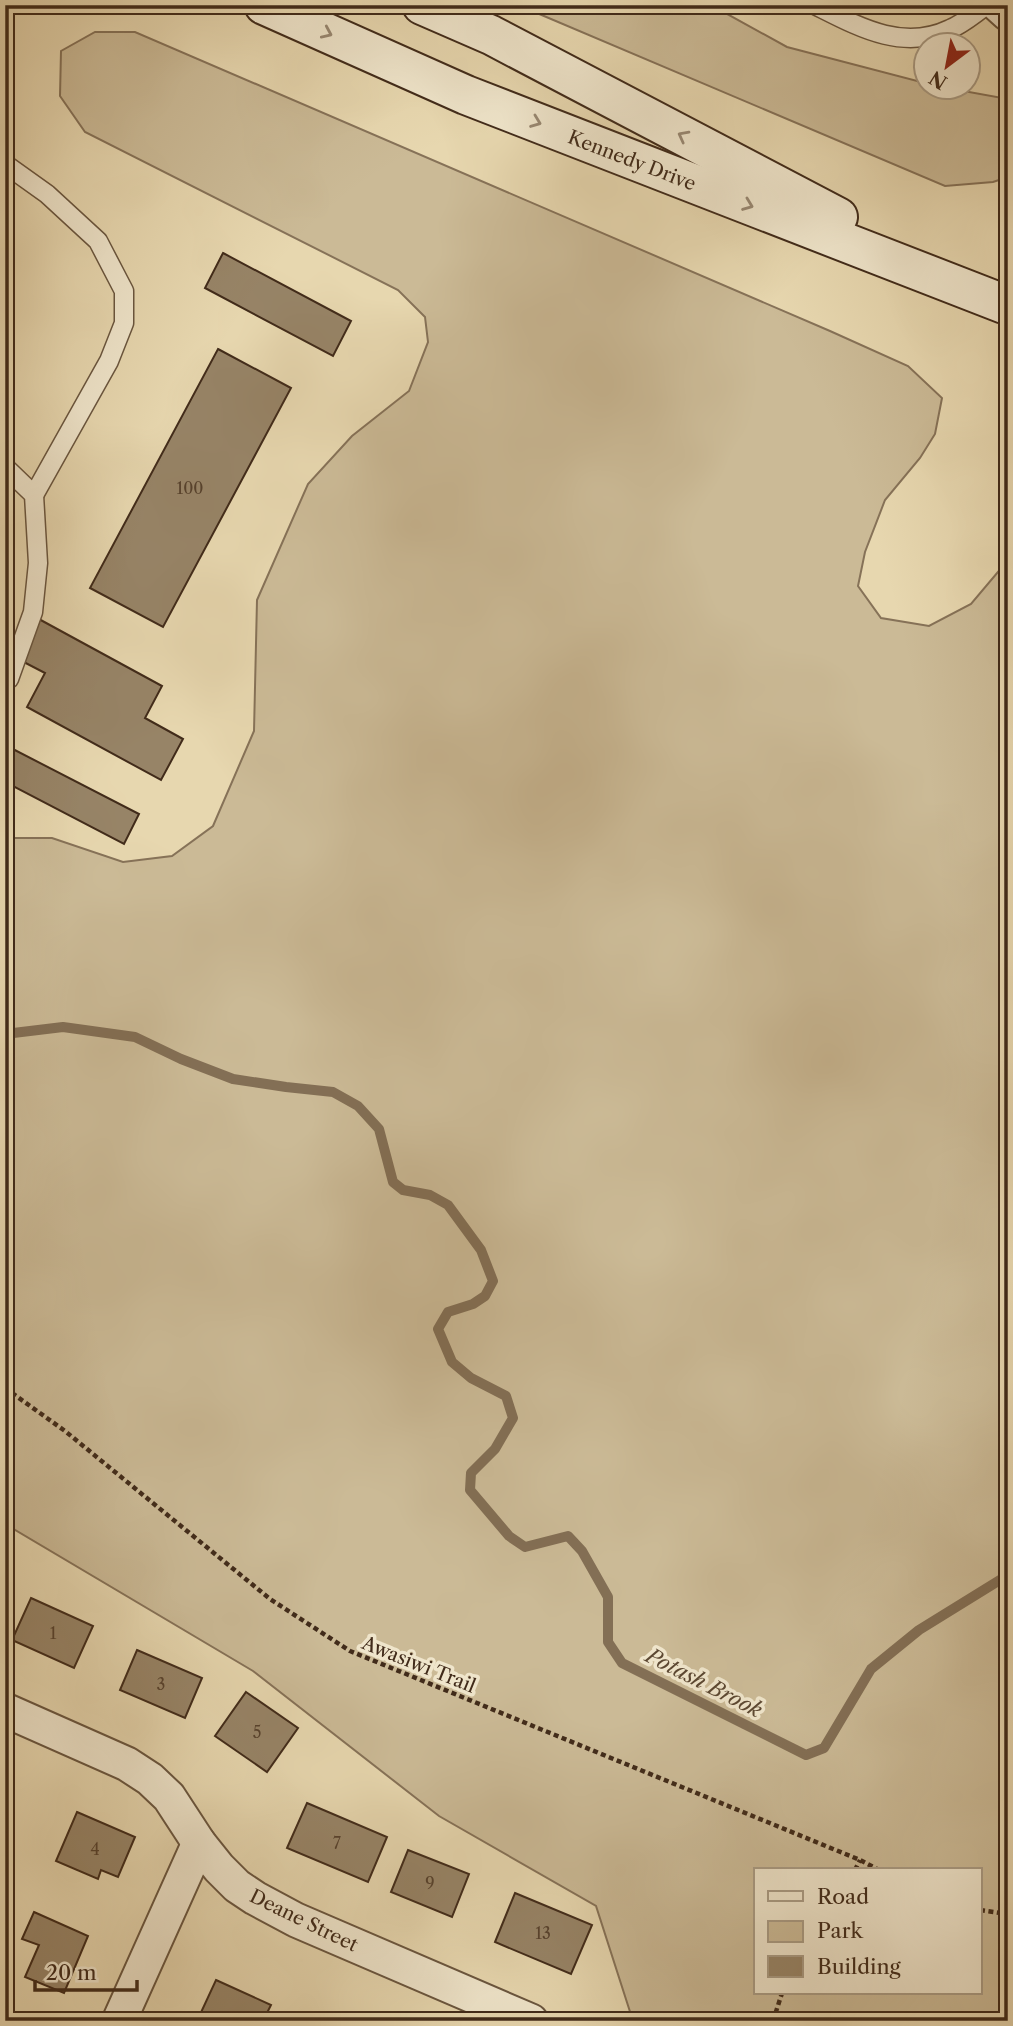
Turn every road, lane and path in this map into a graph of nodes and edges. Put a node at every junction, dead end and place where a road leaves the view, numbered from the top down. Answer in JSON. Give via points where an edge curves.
{"nodes":[{"id":1,"x":264,"y":5,"type":"edge"},
{"id":2,"x":422,"y":5,"type":"edge"},
{"id":3,"x":815,"y":5,"type":"edge"},
{"id":4,"x":987,"y":5,"type":"edge"},
{"id":5,"x":998,"y":5,"type":"edge"},
{"id":6,"x":1008,"y":13,"type":"edge"},
{"id":7,"x":5,"y":164,"type":"edge"},
{"id":8,"x":1006,"y":305,"type":"edge"},
{"id":9,"x":5,"y":467,"type":"edge"},
{"id":10,"x":34,"y":495,"type":"junction"},
{"id":11,"x":9,"y":679,"type":"dead end"},
{"id":12,"x":5,"y":1388,"type":"edge"},
{"id":13,"x":5,"y":1710,"type":"edge"},
{"id":14,"x":199,"y":1843,"type":"junction"},
{"id":15,"x":860,"y":1860,"type":"junction"},
{"id":16,"x":856,"y":1868,"type":"edge"},
{"id":17,"x":874,"y":1868,"type":"edge"},
{"id":18,"x":982,"y":1910,"type":"edge"},
{"id":19,"x":1008,"y":1914,"type":"edge"},
{"id":20,"x":782,"y":1994,"type":"edge"},
{"id":21,"x":119,"y":2021,"type":"edge"},
{"id":22,"x":531,"y":2021,"type":"edge"},
{"id":23,"x":773,"y":2021,"type":"edge"}],
"edges":[{"from":1,"to":8,"type":"main road","name":"Kennedy Drive","one_way":true,"via":[[466,95]]},
{"from":8,"to":2,"type":"main road","name":"Kennedy Drive","one_way":true,"via":[[491,35]]},
{"from":3,"to":4,"type":"lane","via":[[861,28],[907,37],[933,36],[951,29]]},
{"from":5,"to":6,"type":"street"},
{"from":7,"to":10,"type":"lane","via":[[47,194],[97,241],[124,291],[124,323],[109,361]]},
{"from":9,"to":10,"type":"lane"},
{"from":10,"to":11,"type":"lane","via":[[38,563],[33,612]]},
{"from":12,"to":15,"type":"path","name":"Awasiwi Trail","via":[[65,1431],[270,1599],[350,1651]]},
{"from":13,"to":14,"type":"street","name":"Deane Street","via":[[150,1779],[169,1797]]},
{"from":14,"to":21,"type":"street"},
{"from":14,"to":22,"type":"street","name":"Deane Street","via":[[237,1886],[271,1908]]},
{"from":15,"to":16,"type":"path"},
{"from":15,"to":17,"type":"path","name":"Awasiwi Trail"},
{"from":18,"to":19,"type":"path"},
{"from":20,"to":23,"type":"path"}]}
